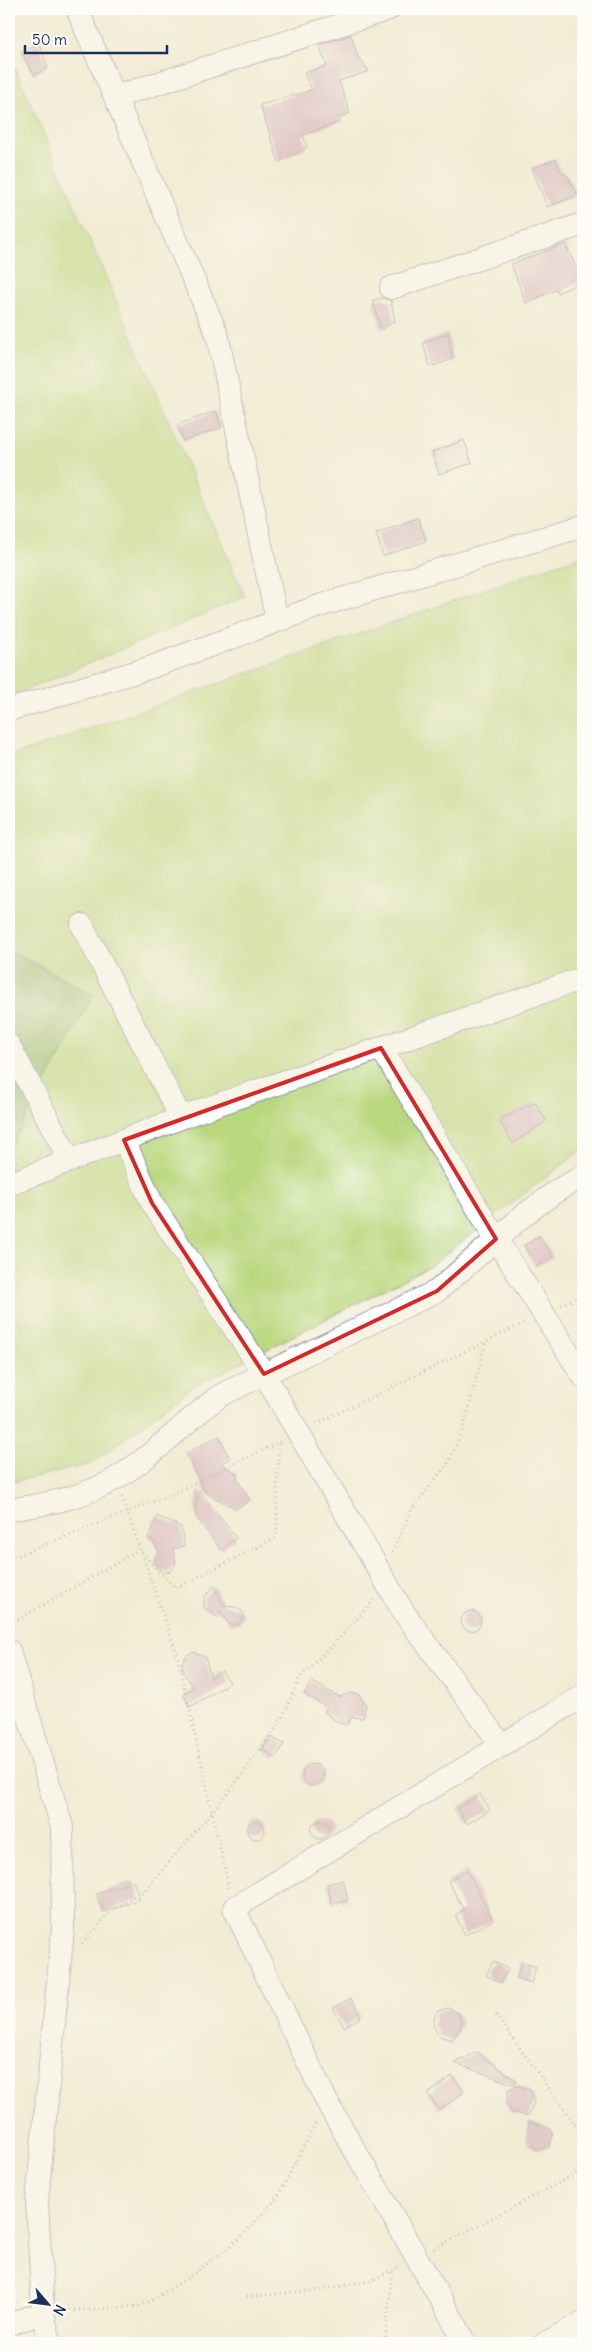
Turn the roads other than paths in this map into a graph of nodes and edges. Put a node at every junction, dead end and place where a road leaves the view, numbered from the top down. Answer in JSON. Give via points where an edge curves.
{"nodes":[{"id":1,"x":77,"y":9,"type":"edge"},
{"id":2,"x":389,"y":9,"type":"edge"},
{"id":3,"x":115,"y":97,"type":"junction"},
{"id":4,"x":583,"y":224,"type":"edge"},
{"id":5,"x":391,"y":288,"type":"dead end"},
{"id":6,"x":583,"y":526,"type":"edge"},
{"id":7,"x":277,"y":621,"type":"junction"},
{"id":8,"x":9,"y":710,"type":"edge"},
{"id":9,"x":82,"y":925,"type":"dead end"},
{"id":10,"x":583,"y":978,"type":"edge"},
{"id":11,"x":9,"y":1045,"type":"edge"},
{"id":12,"x":381,"y":1048,"type":"junction"},
{"id":13,"x":180,"y":1118,"type":"junction"},
{"id":14,"x":124,"y":1140,"type":"junction"},
{"id":15,"x":70,"y":1161,"type":"junction"},
{"id":16,"x":583,"y":1176,"type":"edge"},
{"id":17,"x":9,"y":1184,"type":"edge"},
{"id":18,"x":496,"y":1239,"type":"junction"},
{"id":19,"x":264,"y":1374,"type":"junction"},
{"id":20,"x":583,"y":1376,"type":"edge"},
{"id":21,"x":9,"y":1510,"type":"edge"},
{"id":22,"x":9,"y":1651,"type":"edge"},
{"id":23,"x":583,"y":1696,"type":"edge"},
{"id":24,"x":502,"y":1746,"type":"junction"},
{"id":25,"x":43,"y":2313,"type":"junction"},
{"id":26,"x":583,"y":2323,"type":"edge"},
{"id":27,"x":9,"y":2324,"type":"edge"},
{"id":28,"x":50,"y":2343,"type":"edge"},
{"id":29,"x":466,"y":2343,"type":"edge"},
{"id":30,"x":545,"y":2343,"type":"edge"}],
"edges":[{"from":1,"to":3,"type":"street"},
{"from":2,"to":3,"type":"street"},
{"from":3,"to":7,"type":"street","via":[[217,334]]},
{"from":4,"to":5,"type":"street"},
{"from":6,"to":7,"type":"street"},
{"from":7,"to":8,"type":"street","via":[[150,668]]},
{"from":9,"to":13,"type":"street"},
{"from":10,"to":12,"type":"street"},
{"from":11,"to":15,"type":"street"},
{"from":12,"to":13,"type":"street"},
{"from":12,"to":18,"type":"street"},
{"from":13,"to":14,"type":"street"},
{"from":14,"to":15,"type":"street"},
{"from":14,"to":19,"type":"street","via":[[152,1203]]},
{"from":15,"to":17,"type":"street"},
{"from":16,"to":18,"type":"street","via":[[551,1195]]},
{"from":18,"to":19,"type":"street","via":[[436,1291]]},
{"from":18,"to":20,"type":"street"},
{"from":19,"to":21,"type":"street","via":[[221,1395],[115,1479],[50,1504]]},
{"from":19,"to":24,"type":"street","via":[[404,1613]]},
{"from":22,"to":25,"type":"street","via":[[62,1827],[63,1929],[37,2201]]},
{"from":23,"to":24,"type":"street"},
{"from":24,"to":29,"type":"street","via":[[234,1908],[327,2102]]},
{"from":25,"to":27,"type":"street"},
{"from":25,"to":28,"type":"street"},
{"from":26,"to":30,"type":"street"}]}
